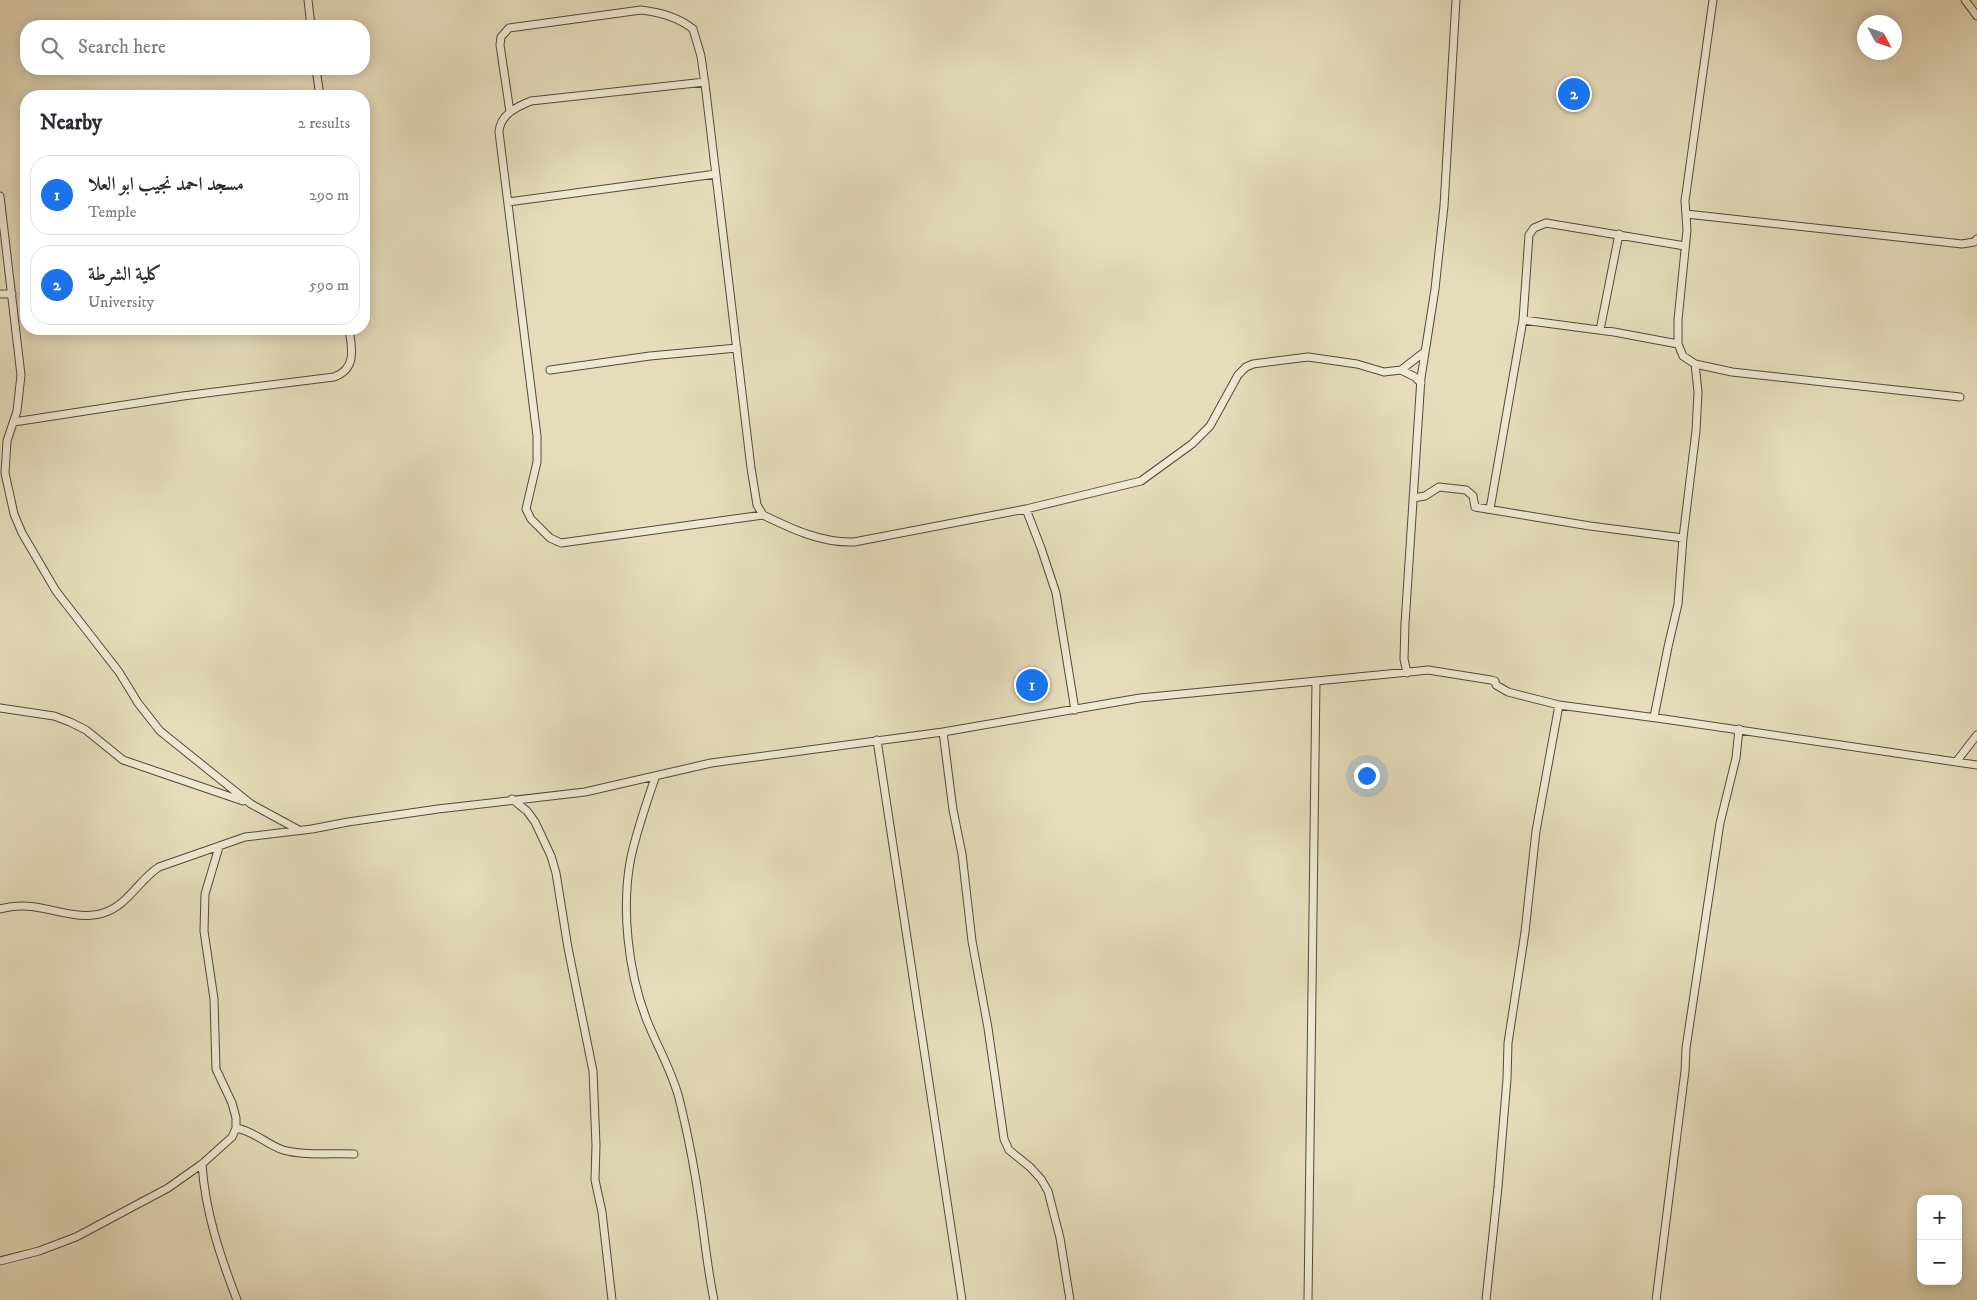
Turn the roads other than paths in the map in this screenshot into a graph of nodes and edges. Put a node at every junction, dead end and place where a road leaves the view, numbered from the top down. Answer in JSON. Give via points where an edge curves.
{"nodes":[{"id":1,"x":308,"y":0,"type":"edge"},
{"id":2,"x":1456,"y":0,"type":"edge"},
{"id":3,"x":1713,"y":0,"type":"edge"},
{"id":4,"x":1965,"y":0,"type":"edge"},
{"id":5,"x":1977,"y":16,"type":"edge"},
{"id":6,"x":310,"y":20,"type":"edge"},
{"id":7,"x":317,"y":75,"type":"edge"},
{"id":8,"x":705,"y":82,"type":"junction"},
{"id":9,"x":319,"y":90,"type":"edge"},
{"id":10,"x":510,"y":112,"type":"junction"},
{"id":11,"x":716,"y":174,"type":"junction"},
{"id":12,"x":0,"y":196,"type":"edge"},
{"id":13,"x":508,"y":202,"type":"junction"},
{"id":14,"x":1686,"y":214,"type":"junction"},
{"id":15,"x":1619,"y":234,"type":"junction"},
{"id":16,"x":1977,"y":239,"type":"edge"},
{"id":17,"x":1685,"y":246,"type":"junction"},
{"id":18,"x":0,"y":294,"type":"edge"},
{"id":19,"x":12,"y":294,"type":"junction"},
{"id":20,"x":1523,"y":320,"type":"junction"},
{"id":21,"x":1600,"y":330,"type":"junction"},
{"id":22,"x":350,"y":335,"type":"edge"},
{"id":23,"x":1678,"y":344,"type":"junction"},
{"id":24,"x":737,"y":348,"type":"junction"},
{"id":25,"x":1423,"y":353,"type":"junction"},
{"id":26,"x":1695,"y":364,"type":"junction"},
{"id":27,"x":550,"y":370,"type":"dead end"},
{"id":28,"x":1401,"y":370,"type":"junction"},
{"id":29,"x":1421,"y":383,"type":"junction"},
{"id":30,"x":1960,"y":397,"type":"dead end"},
{"id":31,"x":14,"y":422,"type":"junction"},
{"id":32,"x":5,"y":472,"type":"junction"},
{"id":33,"x":0,"y":484,"type":"edge"},
{"id":34,"x":1413,"y":498,"type":"junction"},
{"id":35,"x":1026,"y":509,"type":"junction"},
{"id":36,"x":1490,"y":509,"type":"junction"},
{"id":37,"x":762,"y":515,"type":"junction"},
{"id":38,"x":1683,"y":538,"type":"junction"},
{"id":39,"x":1408,"y":673,"type":"junction"},
{"id":40,"x":1316,"y":681,"type":"junction"},
{"id":41,"x":1559,"y":705,"type":"junction"},
{"id":42,"x":0,"y":708,"type":"edge"},
{"id":43,"x":1075,"y":710,"type":"junction"},
{"id":44,"x":1654,"y":717,"type":"junction"},
{"id":45,"x":1739,"y":729,"type":"junction"},
{"id":46,"x":943,"y":732,"type":"junction"},
{"id":47,"x":1977,"y":735,"type":"edge"},
{"id":48,"x":878,"y":740,"type":"junction"},
{"id":49,"x":1956,"y":762,"type":"junction"},
{"id":50,"x":1977,"y":765,"type":"edge"},
{"id":51,"x":655,"y":778,"type":"junction"},
{"id":52,"x":512,"y":799,"type":"junction"},
{"id":53,"x":251,"y":804,"type":"junction"},
{"id":54,"x":298,"y":830,"type":"junction"},
{"id":55,"x":219,"y":846,"type":"junction"},
{"id":56,"x":0,"y":909,"type":"edge"},
{"id":57,"x":236,"y":1128,"type":"junction"},
{"id":58,"x":354,"y":1154,"type":"dead end"},
{"id":59,"x":202,"y":1164,"type":"junction"},
{"id":60,"x":0,"y":1261,"type":"edge"},
{"id":61,"x":237,"y":1300,"type":"edge"},
{"id":62,"x":612,"y":1300,"type":"edge"},
{"id":63,"x":714,"y":1300,"type":"edge"},
{"id":64,"x":962,"y":1300,"type":"edge"},
{"id":65,"x":1070,"y":1300,"type":"edge"},
{"id":66,"x":1308,"y":1300,"type":"edge"},
{"id":67,"x":1486,"y":1300,"type":"edge"},
{"id":68,"x":1656,"y":1300,"type":"edge"}],
"edges":[{"from":1,"to":6,"type":"street"},
{"from":2,"to":25,"type":"street","via":[[1444,206],[1435,289]]},
{"from":3,"to":14,"type":"street","via":[[1688,173]]},
{"from":4,"to":5,"type":"street"},
{"from":7,"to":9,"type":"street"},
{"from":8,"to":10,"type":"street","via":[[531,101]]},
{"from":8,"to":10,"type":"street","via":[[693,29],[654,11],[516,26],[504,32],[500,45]]},
{"from":8,"to":11,"type":"street"},
{"from":10,"to":13,"type":"street","via":[[501,121],[499,132]]},
{"from":11,"to":13,"type":"street"},
{"from":11,"to":24,"type":"street"},
{"from":12,"to":19,"type":"street"},
{"from":13,"to":37,"type":"street","via":[[537,436],[536,462],[526,509],[531,519],[550,538],[560,543]]},
{"from":14,"to":16,"type":"street","via":[[1962,244]]},
{"from":14,"to":17,"type":"street"},
{"from":15,"to":17,"type":"street"},
{"from":15,"to":20,"type":"street","via":[[1546,223],[1534,228],[1530,235]]},
{"from":15,"to":21,"type":"street"},
{"from":17,"to":23,"type":"street"},
{"from":18,"to":19,"type":"street"},
{"from":19,"to":31,"type":"street","via":[[21,375]]},
{"from":20,"to":21,"type":"street"},
{"from":20,"to":36,"type":"street"},
{"from":21,"to":23,"type":"street"},
{"from":22,"to":31,"type":"street","via":[[352,349],[348,368],[334,377]]},
{"from":23,"to":26,"type":"street","via":[[1684,356]]},
{"from":24,"to":27,"type":"street"},
{"from":24,"to":37,"type":"street","via":[[751,468],[757,505]]},
{"from":25,"to":28,"type":"street"},
{"from":25,"to":29,"type":"street"},
{"from":26,"to":30,"type":"street","via":[[1732,372]]},
{"from":26,"to":38,"type":"street","via":[[1698,392],[1696,431]]},
{"from":28,"to":29,"type":"street","via":[[1415,376]]},
{"from":28,"to":35,"type":"street","via":[[1384,372],[1357,364],[1308,357],[1252,364],[1238,375],[1210,426],[1154,473],[1141,481]]},
{"from":29,"to":34,"type":"street"},
{"from":31,"to":32,"type":"street","via":[[7,441]]},
{"from":32,"to":33,"type":"street"},
{"from":32,"to":53,"type":"street","via":[[14,514],[30,547],[56,592],[138,703],[160,731]]},
{"from":34,"to":36,"type":"street","via":[[1425,496],[1440,487],[1466,490],[1473,496],[1475,506]]},
{"from":34,"to":39,"type":"street","via":[[1404,641]]},
{"from":35,"to":37,"type":"street","via":[[837,543],[819,539]]},
{"from":35,"to":43,"type":"street","via":[[1056,593]]},
{"from":36,"to":38,"type":"street"},
{"from":38,"to":44,"type":"street","via":[[1678,604]]},
{"from":39,"to":40,"type":"street"},
{"from":39,"to":41,"type":"street","via":[[1428,670],[1491,680],[1504,691]]},
{"from":40,"to":43,"type":"street","via":[[1140,698]]},
{"from":40,"to":66,"type":"street"},
{"from":41,"to":44,"type":"street"},
{"from":41,"to":67,"type":"street","via":[[1536,831],[1508,1043]]},
{"from":42,"to":53,"type":"street","via":[[54,716],[70,722],[86,730],[123,760]]},
{"from":43,"to":46,"type":"street"},
{"from":44,"to":45,"type":"street"},
{"from":45,"to":49,"type":"street"},
{"from":45,"to":68,"type":"street","via":[[1736,758],[1718,831],[1686,1048]]},
{"from":46,"to":48,"type":"street"},
{"from":46,"to":65,"type":"street","via":[[1004,1140],[1009,1150],[1030,1167],[1048,1191]]},
{"from":47,"to":49,"type":"street"},
{"from":48,"to":51,"type":"street","via":[[711,763]]},
{"from":48,"to":64,"type":"street"},
{"from":49,"to":50,"type":"street"},
{"from":51,"to":52,"type":"street","via":[[585,792]]},
{"from":51,"to":63,"type":"street","via":[[638,830],[629,875],[627,912],[631,952],[635,984],[646,1019],[669,1067],[679,1099],[701,1209]]},
{"from":52,"to":54,"type":"street"},
{"from":52,"to":62,"type":"street","via":[[535,822],[552,856],[556,873],[593,1071],[595,1180]]},
{"from":53,"to":54,"type":"street"},
{"from":54,"to":55,"type":"street","via":[[245,837]]},
{"from":55,"to":56,"type":"street","via":[[154,870],[107,912],[77,915],[22,905]]},
{"from":55,"to":57,"type":"street","via":[[205,894],[204,931],[214,999],[216,1069],[232,1103]]},
{"from":57,"to":58,"type":"street","via":[[293,1152]]},
{"from":57,"to":59,"type":"street","via":[[232,1137]]},
{"from":59,"to":60,"type":"street","via":[[168,1188],[76,1237],[40,1251]]},
{"from":59,"to":61,"type":"street","via":[[216,1238]]}]}
